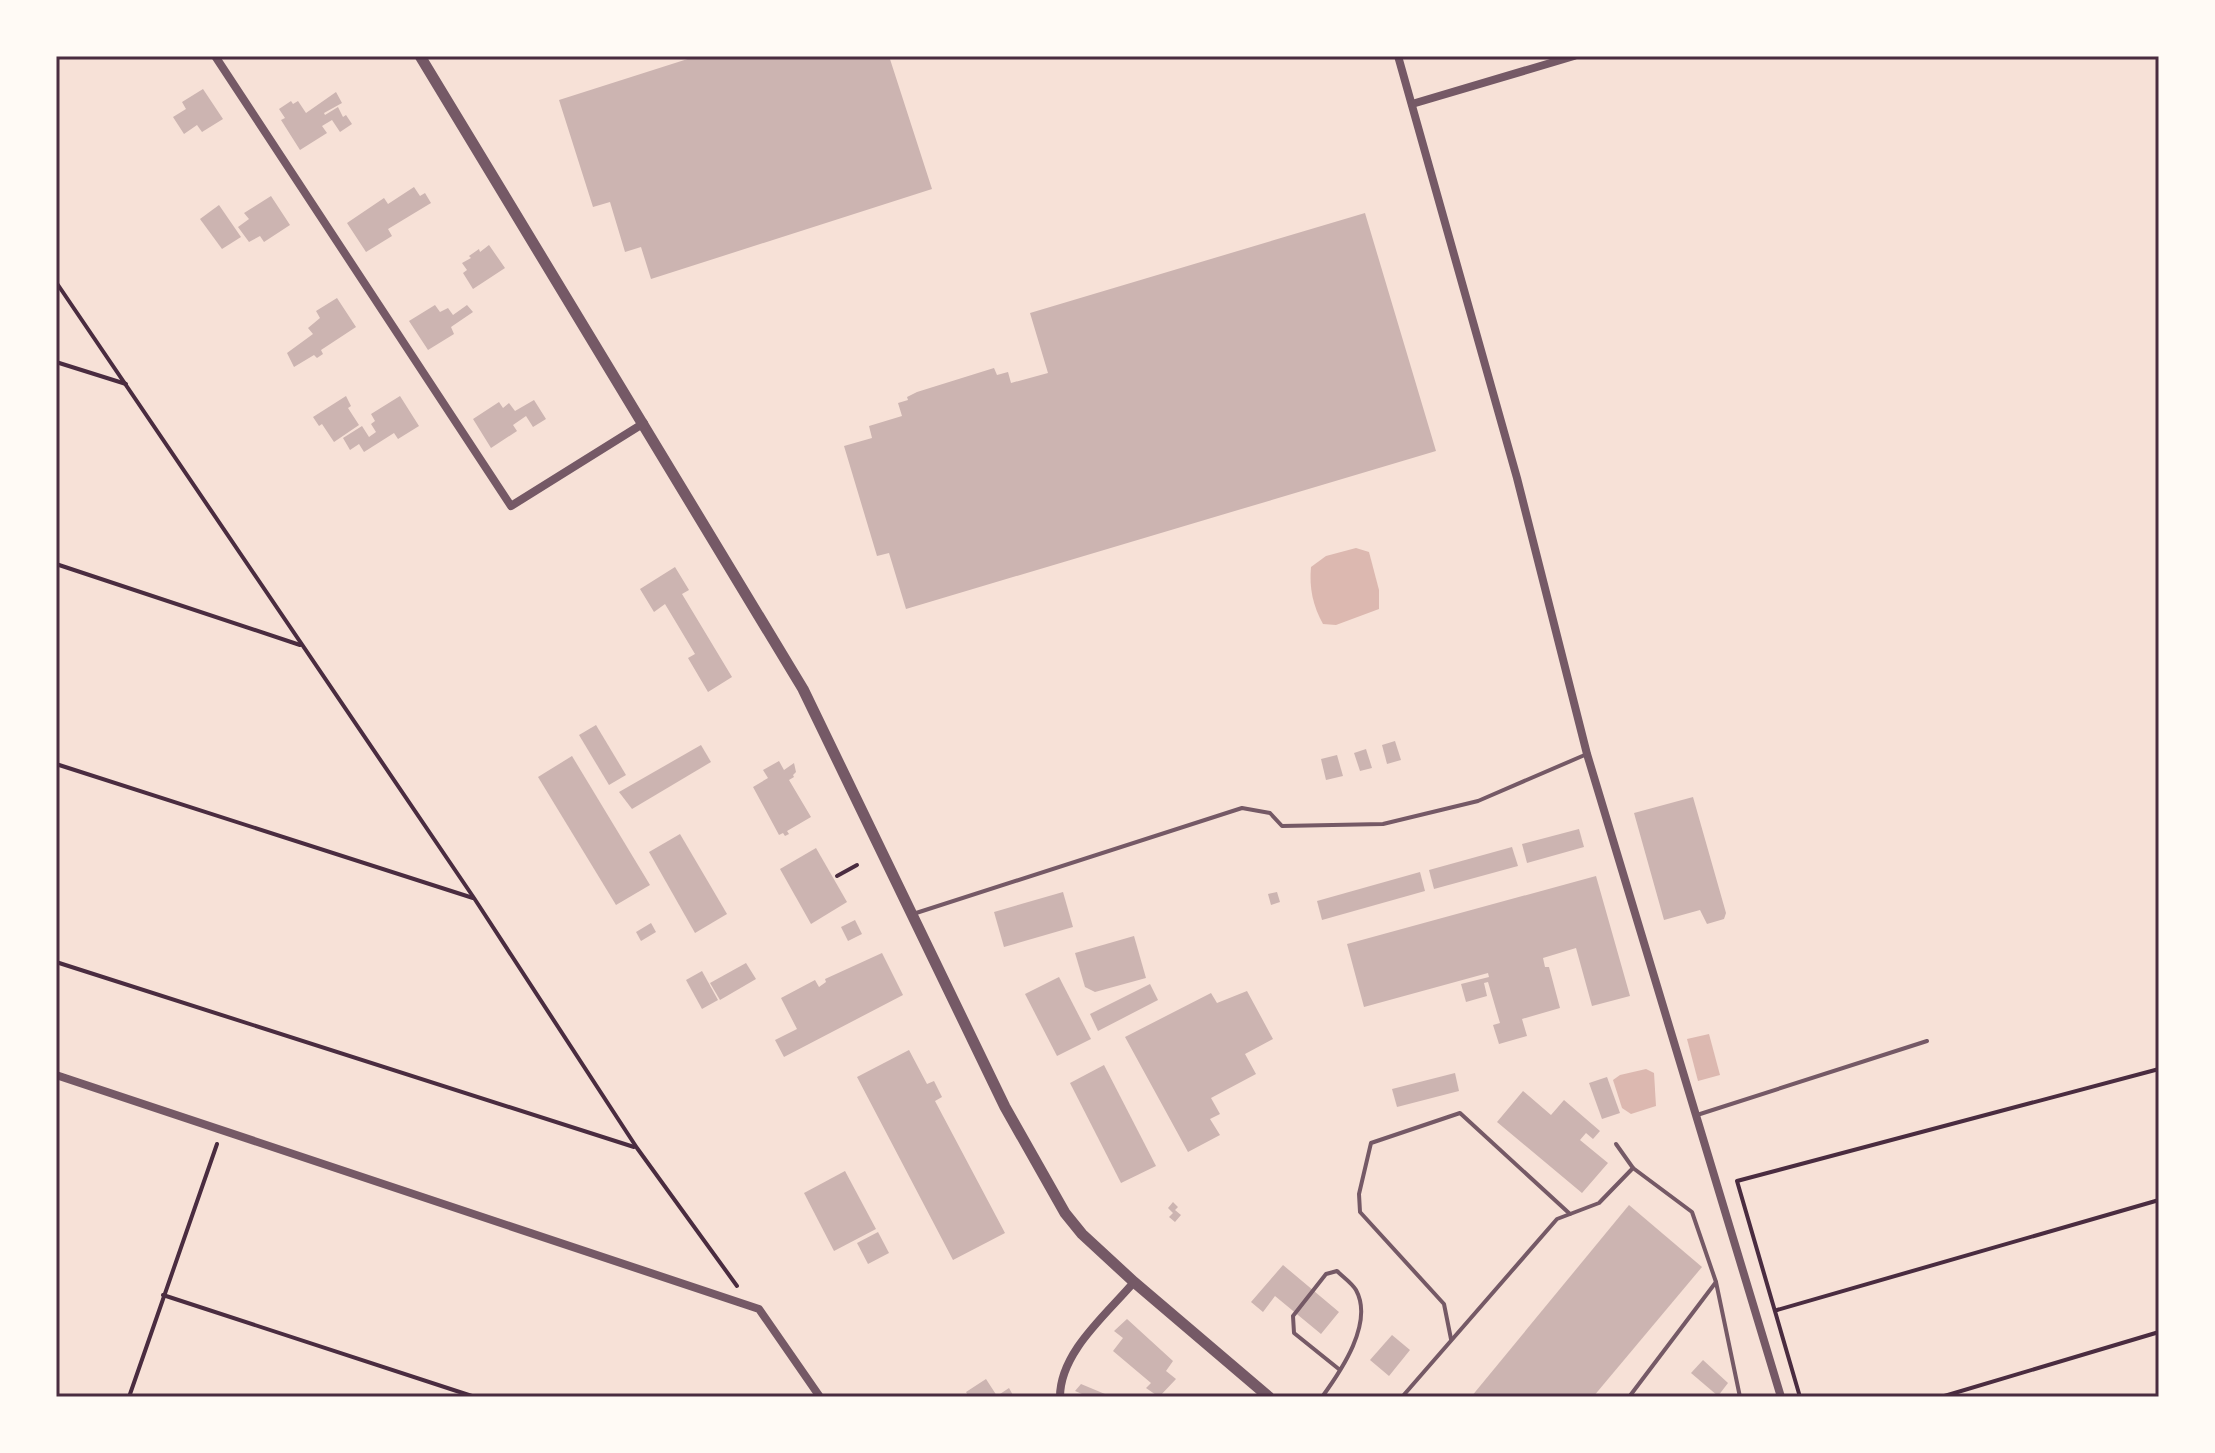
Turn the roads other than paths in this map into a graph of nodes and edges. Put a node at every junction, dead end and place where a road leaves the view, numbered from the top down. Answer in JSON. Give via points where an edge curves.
{"nodes":[{"id":1,"x":215,"y":56,"type":"edge"},
{"id":2,"x":420,"y":56,"type":"edge"},
{"id":3,"x":1398,"y":56,"type":"edge"},
{"id":4,"x":1574,"y":56,"type":"edge"},
{"id":5,"x":1412,"y":104,"type":"junction"},
{"id":6,"x":644,"y":423,"type":"junction"},
{"id":7,"x":1587,"y":754,"type":"junction"},
{"id":8,"x":912,"y":914,"type":"junction"},
{"id":9,"x":1927,"y":1041,"type":"dead end"},
{"id":10,"x":56,"y":1075,"type":"edge"},
{"id":11,"x":1696,"y":1115,"type":"junction"},
{"id":12,"x":1616,"y":1144,"type":"dead end"},
{"id":13,"x":1633,"y":1168,"type":"junction"},
{"id":14,"x":1570,"y":1214,"type":"junction"},
{"id":15,"x":1134,"y":1282,"type":"junction"},
{"id":16,"x":1716,"y":1282,"type":"junction"},
{"id":17,"x":1451,"y":1341,"type":"junction"},
{"id":18,"x":1340,"y":1370,"type":"junction"},
{"id":19,"x":820,"y":1397,"type":"edge"},
{"id":20,"x":1060,"y":1397,"type":"edge"},
{"id":21,"x":1269,"y":1397,"type":"edge"},
{"id":22,"x":1322,"y":1397,"type":"edge"},
{"id":23,"x":1402,"y":1397,"type":"edge"},
{"id":24,"x":1629,"y":1397,"type":"edge"},
{"id":25,"x":1740,"y":1397,"type":"edge"},
{"id":26,"x":1781,"y":1397,"type":"edge"}],
"edges":[{"from":1,"to":6,"type":"street","via":[[511,506]]},
{"from":2,"to":6,"type":"street"},
{"from":3,"to":5,"type":"street"},
{"from":4,"to":5,"type":"street"},
{"from":5,"to":7,"type":"street","via":[[1517,478]]},
{"from":6,"to":8,"type":"street","via":[[803,689]]},
{"from":7,"to":8,"type":"lane","via":[[1478,801],[1383,824],[1282,826],[1270,813],[1242,808]]},
{"from":7,"to":11,"type":"street"},
{"from":8,"to":15,"type":"street","via":[[1043,1178],[1082,1234]]},
{"from":9,"to":11,"type":"lane"},
{"from":10,"to":19,"type":"street","via":[[759,1309]]},
{"from":11,"to":26,"type":"street"},
{"from":12,"to":13,"type":"lane"},
{"from":13,"to":14,"type":"lane","via":[[1599,1203]]},
{"from":13,"to":16,"type":"lane","via":[[1692,1212]]},
{"from":14,"to":17,"type":"lane","via":[[1557,1219]]},
{"from":14,"to":17,"type":"lane","via":[[1460,1113],[1371,1143],[1360,1212],[1444,1304]]},
{"from":15,"to":20,"type":"street","via":[[1074,1354]]},
{"from":15,"to":21,"type":"street"},
{"from":16,"to":24,"type":"lane"},
{"from":16,"to":25,"type":"lane"},
{"from":17,"to":23,"type":"lane"},
{"from":18,"to":18,"type":"lane","via":[[1357,1335],[1361,1307],[1355,1288],[1337,1271],[1326,1274],[1293,1316],[1294,1333]]},
{"from":18,"to":22,"type":"lane"}]}
